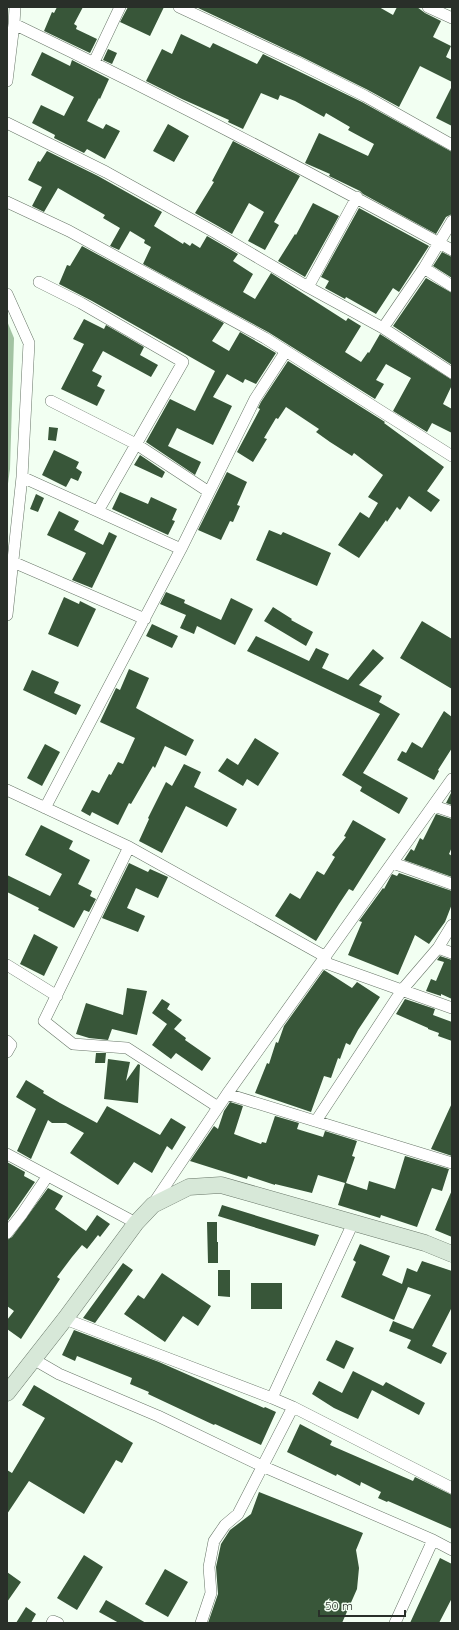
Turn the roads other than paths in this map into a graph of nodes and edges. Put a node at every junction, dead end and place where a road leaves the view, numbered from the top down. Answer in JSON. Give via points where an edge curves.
{"nodes":[{"id":1,"x":15,"y":7,"type":"edge"},
{"id":2,"x":120,"y":7,"type":"edge"},
{"id":3,"x":179,"y":7,"type":"edge"},
{"id":4,"x":428,"y":7,"type":"edge"},
{"id":5,"x":452,"y":18,"type":"edge"},
{"id":6,"x":14,"y":24,"type":"junction"},
{"id":7,"x":94,"y":62,"type":"junction"},
{"id":8,"x":7,"y":81,"type":"edge"},
{"id":9,"x":7,"y":123,"type":"edge"},
{"id":10,"x":452,"y":145,"type":"edge"},
{"id":11,"x":357,"y":197,"type":"junction"},
{"id":12,"x":7,"y":202,"type":"edge"},
{"id":13,"x":452,"y":220,"type":"edge"},
{"id":14,"x":440,"y":243,"type":"junction"},
{"id":15,"x":452,"y":250,"type":"edge"},
{"id":16,"x":424,"y":268,"type":"junction"},
{"id":17,"x":39,"y":282,"type":"dead end"},
{"id":18,"x":452,"y":286,"type":"edge"},
{"id":19,"x":308,"y":287,"type":"junction"},
{"id":20,"x":7,"y":294,"type":"edge"},
{"id":21,"x":383,"y":328,"type":"junction"},
{"id":22,"x":286,"y":351,"type":"junction"},
{"id":23,"x":452,"y":373,"type":"edge"},
{"id":24,"x":51,"y":401,"type":"dead end"},
{"id":25,"x":136,"y":444,"type":"junction"},
{"id":26,"x":452,"y":456,"type":"edge"},
{"id":27,"x":22,"y":477,"type":"junction"},
{"id":28,"x":209,"y":492,"type":"junction"},
{"id":29,"x":98,"y":512,"type":"junction"},
{"id":30,"x":181,"y":549,"type":"junction"},
{"id":31,"x":13,"y":562,"type":"junction"},
{"id":32,"x":7,"y":615,"type":"edge"},
{"id":33,"x":146,"y":619,"type":"junction"},
{"id":34,"x":452,"y":779,"type":"edge"},
{"id":35,"x":7,"y":790,"type":"edge"},
{"id":36,"x":434,"y":806,"type":"junction"},
{"id":37,"x":46,"y":808,"type":"junction"},
{"id":38,"x":452,"y":812,"type":"edge"},
{"id":39,"x":129,"y":847,"type":"junction"},
{"id":40,"x":393,"y":863,"type":"junction"},
{"id":41,"x":452,"y":884,"type":"edge"},
{"id":42,"x":452,"y":925,"type":"edge"},
{"id":43,"x":438,"y":948,"type":"junction"},
{"id":44,"x":452,"y":953,"type":"edge"},
{"id":45,"x":324,"y":959,"type":"junction"},
{"id":46,"x":7,"y":965,"type":"edge"},
{"id":47,"x":402,"y":990,"type":"junction"},
{"id":48,"x":57,"y":996,"type":"junction"},
{"id":49,"x":452,"y":1008,"type":"edge"},
{"id":50,"x":7,"y":1041,"type":"edge"},
{"id":51,"x":7,"y":1052,"type":"edge"},
{"id":52,"x":227,"y":1094,"type":"junction"},
{"id":53,"x":218,"y":1107,"type":"junction"},
{"id":54,"x":316,"y":1121,"type":"junction"},
{"id":55,"x":7,"y":1154,"type":"edge"},
{"id":56,"x":452,"y":1163,"type":"edge"},
{"id":57,"x":47,"y":1177,"type":"junction"},
{"id":58,"x":153,"y":1205,"type":"junction"},
{"id":59,"x":136,"y":1223,"type":"junction"},
{"id":60,"x":353,"y":1223,"type":"junction"},
{"id":61,"x":7,"y":1233,"type":"edge"},
{"id":62,"x":452,"y":1254,"type":"edge"},
{"id":63,"x":65,"y":1319,"type":"junction"},
{"id":64,"x":33,"y":1359,"type":"junction"},
{"id":65,"x":7,"y":1393,"type":"edge"},
{"id":66,"x":272,"y":1398,"type":"junction"},
{"id":67,"x":293,"y":1407,"type":"junction"},
{"id":68,"x":262,"y":1466,"type":"junction"},
{"id":69,"x":452,"y":1488,"type":"edge"},
{"id":70,"x":433,"y":1540,"type":"junction"},
{"id":71,"x":452,"y":1550,"type":"edge"},
{"id":72,"x":52,"y":1623,"type":"edge"},
{"id":73,"x":58,"y":1623,"type":"edge"},
{"id":74,"x":201,"y":1623,"type":"edge"},
{"id":75,"x":395,"y":1623,"type":"edge"}],
"edges":[{"from":1,"to":6,"type":"street"},
{"from":2,"to":7,"type":"street"},
{"from":3,"to":10,"type":"street","via":[[365,96]]},
{"from":4,"to":5,"type":"street"},
{"from":6,"to":7,"type":"street"},
{"from":6,"to":8,"type":"street"},
{"from":7,"to":11,"type":"street"},
{"from":9,"to":19,"type":"street","via":[[106,172]]},
{"from":11,"to":14,"type":"street"},
{"from":11,"to":19,"type":"street"},
{"from":12,"to":22,"type":"street","via":[[69,230]]},
{"from":13,"to":14,"type":"street"},
{"from":14,"to":15,"type":"street"},
{"from":14,"to":16,"type":"street"},
{"from":16,"to":18,"type":"street"},
{"from":16,"to":21,"type":"street"},
{"from":17,"to":25,"type":"street","via":[[81,303],[183,362]]},
{"from":19,"to":21,"type":"street"},
{"from":20,"to":27,"type":"street","via":[[29,343]]},
{"from":21,"to":23,"type":"street"},
{"from":22,"to":26,"type":"street"},
{"from":22,"to":28,"type":"street","via":[[255,399]]},
{"from":24,"to":25,"type":"street"},
{"from":25,"to":28,"type":"street"},
{"from":25,"to":29,"type":"street"},
{"from":27,"to":29,"type":"street"},
{"from":27,"to":31,"type":"street"},
{"from":28,"to":30,"type":"street"},
{"from":29,"to":30,"type":"street"},
{"from":30,"to":33,"type":"street"},
{"from":31,"to":32,"type":"street"},
{"from":31,"to":33,"type":"street"},
{"from":33,"to":37,"type":"street"},
{"from":34,"to":36,"type":"street"},
{"from":35,"to":37,"type":"street"},
{"from":36,"to":38,"type":"street"},
{"from":36,"to":40,"type":"street"},
{"from":37,"to":39,"type":"street"},
{"from":39,"to":45,"type":"street"},
{"from":39,"to":48,"type":"street"},
{"from":40,"to":41,"type":"street"},
{"from":40,"to":45,"type":"street"},
{"from":42,"to":43,"type":"street"},
{"from":43,"to":44,"type":"street"},
{"from":43,"to":47,"type":"street"},
{"from":45,"to":47,"type":"street"},
{"from":45,"to":52,"type":"street"},
{"from":46,"to":48,"type":"street"},
{"from":47,"to":49,"type":"street"},
{"from":47,"to":54,"type":"street"},
{"from":48,"to":53,"type":"street","via":[[44,1021],[73,1044],[127,1048]]},
{"from":50,"to":51,"type":"street","via":[[11,1045]]},
{"from":52,"to":53,"type":"street"},
{"from":52,"to":54,"type":"street"},
{"from":53,"to":58,"type":"street"},
{"from":54,"to":56,"type":"street"},
{"from":55,"to":57,"type":"street"},
{"from":57,"to":59,"type":"street"},
{"from":57,"to":61,"type":"street"},
{"from":58,"to":59,"type":"street"},
{"from":58,"to":60,"type":"street","via":[[189,1187],[221,1185]]},
{"from":59,"to":63,"type":"street"},
{"from":60,"to":62,"type":"street","via":[[425,1243]]},
{"from":60,"to":66,"type":"street"},
{"from":63,"to":64,"type":"street"},
{"from":63,"to":66,"type":"street"},
{"from":64,"to":65,"type":"street"},
{"from":64,"to":68,"type":"street","via":[[59,1374],[158,1416]]},
{"from":66,"to":67,"type":"street"},
{"from":67,"to":68,"type":"street"},
{"from":67,"to":69,"type":"street"},
{"from":68,"to":70,"type":"street"},
{"from":68,"to":74,"type":"street","via":[[238,1514],[214,1541],[210,1567],[211,1593]]},
{"from":70,"to":71,"type":"street"},
{"from":70,"to":75,"type":"street"},
{"from":72,"to":73,"type":"street"}]}
